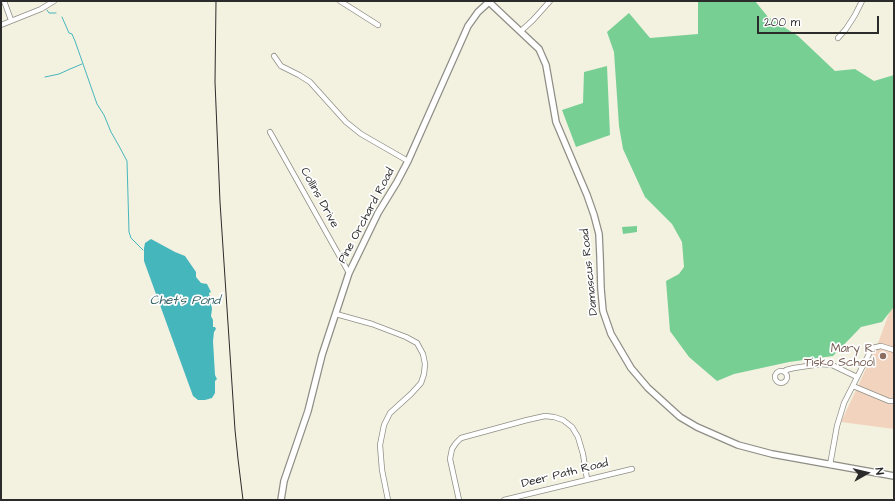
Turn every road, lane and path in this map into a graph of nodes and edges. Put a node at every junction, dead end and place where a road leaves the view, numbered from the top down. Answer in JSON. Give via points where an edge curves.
{"nodes":[{"id":1,"x":4,"y":1,"type":"edge"},
{"id":2,"x":54,"y":1,"type":"edge"},
{"id":3,"x":340,"y":1,"type":"edge"},
{"id":4,"x":550,"y":1,"type":"edge"},
{"id":5,"x":862,"y":1,"type":"edge"},
{"id":6,"x":488,"y":2,"type":"edge"},
{"id":7,"x":11,"y":20,"type":"junction"},
{"id":8,"x":1,"y":24,"type":"edge"},
{"id":9,"x":378,"y":25,"type":"dead end"},
{"id":10,"x":521,"y":31,"type":"junction"},
{"id":11,"x":838,"y":38,"type":"dead end"},
{"id":12,"x":274,"y":56,"type":"dead end"},
{"id":13,"x":270,"y":132,"type":"dead end"},
{"id":14,"x":408,"y":160,"type":"junction"},
{"id":15,"x":349,"y":273,"type":"junction"},
{"id":16,"x":336,"y":314,"type":"junction"},
{"id":17,"x":894,"y":350,"type":"edge"},
{"id":18,"x":784,"y":372,"type":"dead end"},
{"id":19,"x":858,"y":376,"type":"junction"},
{"id":20,"x":853,"y":386,"type":"junction"},
{"id":21,"x":894,"y":401,"type":"edge"},
{"id":22,"x":830,"y":465,"type":"junction"},
{"id":23,"x":632,"y":469,"type":"dead end"},
{"id":24,"x":894,"y":476,"type":"edge"},
{"id":25,"x":587,"y":479,"type":"junction"},
{"id":26,"x":281,"y":500,"type":"edge"},
{"id":27,"x":388,"y":500,"type":"edge"},
{"id":28,"x":459,"y":500,"type":"edge"},
{"id":29,"x":504,"y":500,"type":"edge"}],
"edges":[{"from":1,"to":7,"type":"street"},
{"from":2,"to":7,"type":"street","via":[[41,9]]},
{"from":3,"to":9,"type":"street"},
{"from":4,"to":10,"type":"street"},
{"from":5,"to":11,"type":"street"},
{"from":6,"to":10,"type":"street","name":"Damascus Road"},
{"from":6,"to":14,"type":"street","name":"Pine Orchard Road","via":[[468,26]]},
{"from":7,"to":8,"type":"street"},
{"from":10,"to":22,"type":"street","name":"Damascus Road","via":[[540,49],[546,65],[556,122],[587,195],[599,234],[603,311],[611,334],[631,368],[648,388],[680,417],[697,427],[738,445]]},
{"from":12,"to":14,"type":"street","via":[[281,66],[310,82],[346,122],[361,134]]},
{"from":13,"to":15,"type":"street","name":"Collins Drive"},
{"from":14,"to":15,"type":"street","name":"Pine Orchard Road","via":[[378,213]]},
{"from":15,"to":16,"type":"street","name":"Pine Orchard Road"},
{"from":16,"to":26,"type":"street","name":"Pine Orchard Road","via":[[308,411],[284,481]]},
{"from":16,"to":27,"type":"street","via":[[406,337],[417,343],[423,354],[425,364],[421,383],[390,413],[384,425],[380,445]]},
{"from":17,"to":19,"type":"street","via":[[881,346],[872,348]]},
{"from":18,"to":19,"type":"street","via":[[821,364],[832,365]]},
{"from":19,"to":20,"type":"street"},
{"from":20,"to":21,"type":"street"},
{"from":20,"to":22,"type":"street","via":[[844,403],[837,426]]},
{"from":22,"to":24,"type":"street","name":"Damascus Road"},
{"from":23,"to":25,"type":"street","name":"Deer Path Road"},
{"from":25,"to":28,"type":"street","via":[[578,437],[572,427],[563,420],[545,416],[461,438],[452,449],[450,459]]},
{"from":25,"to":29,"type":"street","name":"Deer Path Road"}]}
